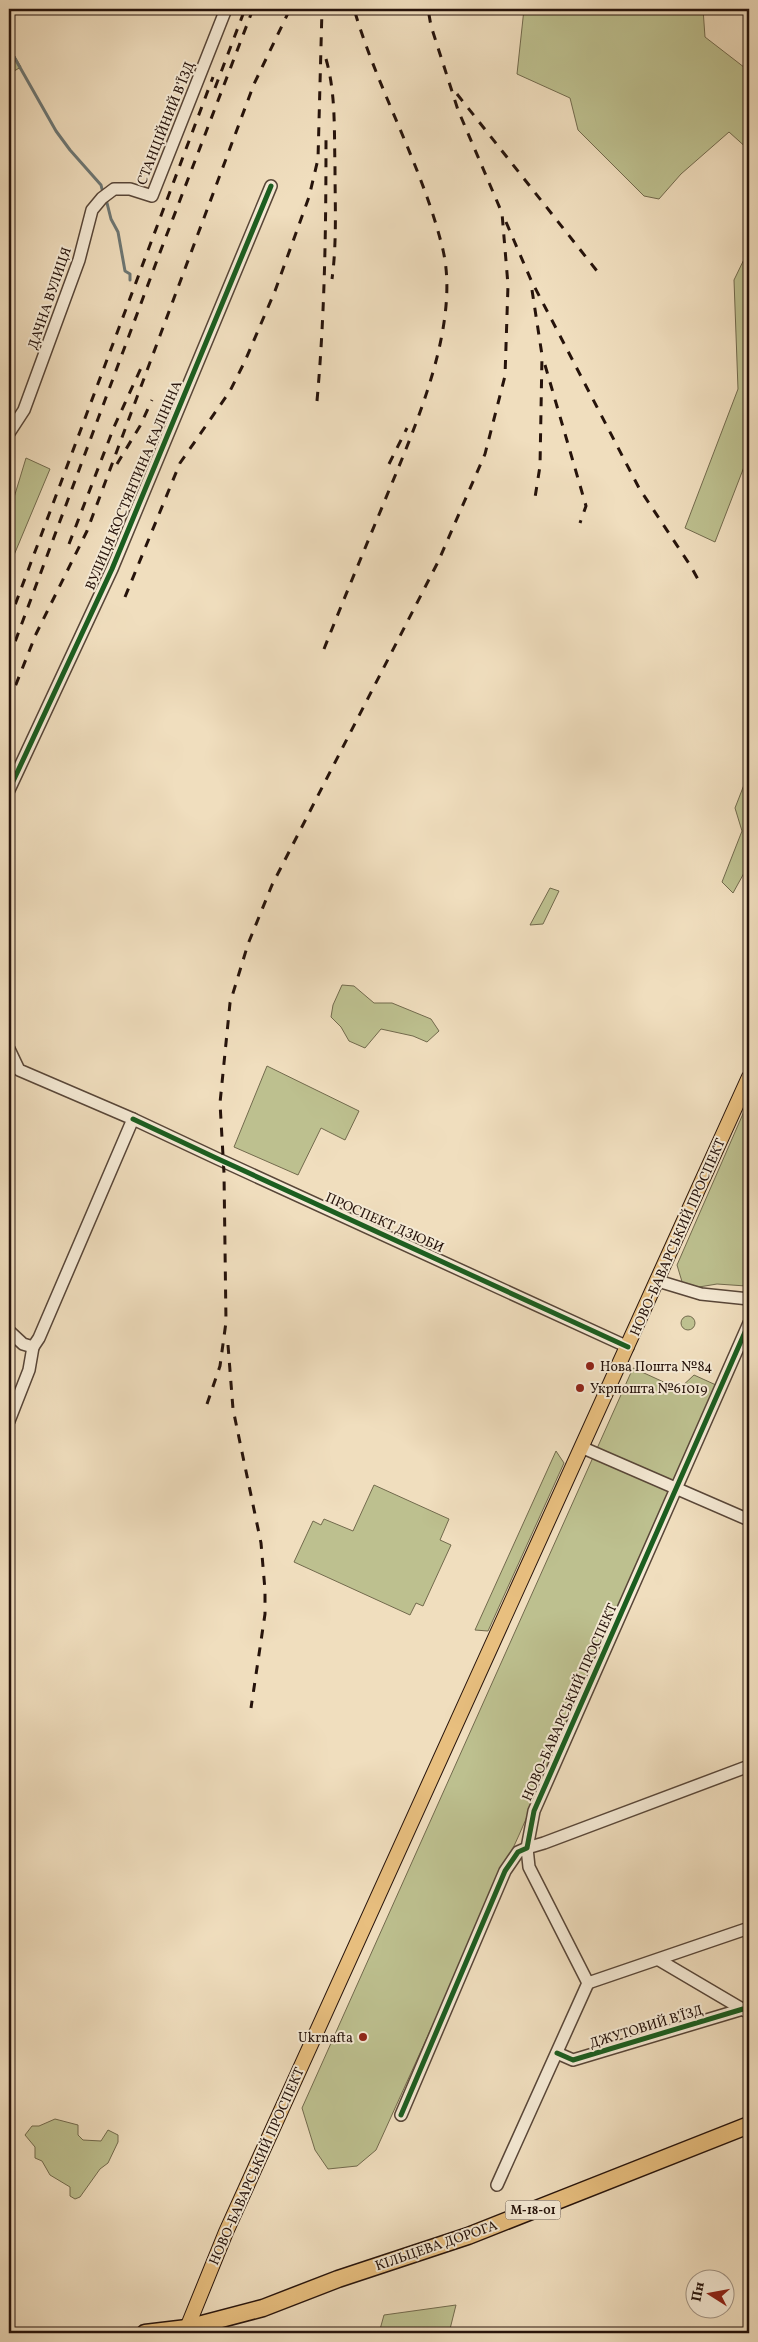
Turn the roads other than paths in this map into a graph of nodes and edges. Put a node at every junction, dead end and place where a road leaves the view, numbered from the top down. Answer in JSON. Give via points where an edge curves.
{"nodes":[{"id":1,"x":226,"y":9,"type":"edge"},
{"id":2,"x":271,"y":186,"type":"dead end"},
{"id":3,"x":105,"y":194,"type":"joint"},
{"id":4,"x":9,"y":433,"type":"edge"},
{"id":5,"x":9,"y":790,"type":"edge"},
{"id":6,"x":9,"y":1049,"type":"edge"},
{"id":7,"x":19,"y":1070,"type":"junction"},
{"id":8,"x":9,"y":1076,"type":"edge"},
{"id":9,"x":749,"y":1077,"type":"edge"},
{"id":10,"x":133,"y":1119,"type":"junction"},
{"id":11,"x":658,"y":1281,"type":"junction"},
{"id":12,"x":749,"y":1299,"type":"edge"},
{"id":13,"x":749,"y":1323,"type":"edge"},
{"id":14,"x":9,"y":1331,"type":"edge"},
{"id":15,"x":33,"y":1347,"type":"junction"},
{"id":16,"x":628,"y":1347,"type":"junction"},
{"id":17,"x":9,"y":1421,"type":"edge"},
{"id":18,"x":581,"y":1448,"type":"junction"},
{"id":19,"x":676,"y":1488,"type":"junction"},
{"id":20,"x":749,"y":1520,"type":"edge"},
{"id":21,"x":749,"y":1766,"type":"edge"},
{"id":22,"x":527,"y":1848,"type":"junction"},
{"id":23,"x":749,"y":1928,"type":"edge"},
{"id":24,"x":659,"y":1960,"type":"junction"},
{"id":25,"x":588,"y":1983,"type":"junction"},
{"id":26,"x":746,"y":2011,"type":"edge"},
{"id":27,"x":556,"y":2053,"type":"junction"},
{"id":28,"x":400,"y":2115,"type":"dead end"},
{"id":29,"x":749,"y":2125,"type":"edge"},
{"id":30,"x":497,"y":2184,"type":"dead end"},
{"id":31,"x":186,"y":2330,"type":"edge"},
{"id":32,"x":145,"y":2333,"type":"edge"}],
"edges":[{"from":1,"to":3,"type":"street","name":"СТАНЦІЙНИЙ В’ЇЗД","via":[[152,196],[130,189]]},
{"from":2,"to":5,"type":"street","name":"ВУЛИЦЯ КОСТЯНТИНА КАЛІНІНА","via":[[112,570]]},
{"from":3,"to":4,"type":"street","name":"ДАЧНА ВУЛИЦЯ","via":[[92,210],[79,260],[24,410]]},
{"from":6,"to":7,"type":"street"},
{"from":7,"to":8,"type":"street"},
{"from":7,"to":10,"type":"street"},
{"from":9,"to":11,"type":"main road","name":"НОВО-БАВАРСЬКИЙ ПРОСПЕКТ"},
{"from":10,"to":15,"type":"street"},
{"from":10,"to":16,"type":"street","name":"ПРОСПЕКТ ДЗЮБИ"},
{"from":11,"to":12,"type":"street","via":[[701,1294]]},
{"from":11,"to":16,"type":"main road","name":"НОВО-БАВАРСЬКИЙ ПРОСПЕКТ"},
{"from":13,"to":19,"type":"street","name":"НОВО-БАВАРСЬКИЙ ПРОСПЕКТ"},
{"from":14,"to":15,"type":"street","via":[[23,1344]]},
{"from":15,"to":17,"type":"street","via":[[29,1370]]},
{"from":16,"to":18,"type":"main road","name":"НОВО-БАВАРСЬКИЙ ПРОСПЕКТ"},
{"from":18,"to":19,"type":"street"},
{"from":18,"to":31,"type":"main road","name":"НОВО-БАВАРСЬКИЙ ПРОСПЕКТ","via":[[226,2232]]},
{"from":19,"to":20,"type":"street"},
{"from":19,"to":22,"type":"street","name":"НОВО-БАВАРСЬКИЙ ПРОСПЕКТ","via":[[534,1812]]},
{"from":21,"to":22,"type":"street"},
{"from":22,"to":25,"type":"street","name":"НОВО-БАВАРСЬКИЙ ПРОСПЕКТ","via":[[529,1867]]},
{"from":22,"to":28,"type":"street","via":[[518,1852],[505,1871]]},
{"from":23,"to":24,"type":"street"},
{"from":24,"to":25,"type":"street"},
{"from":24,"to":26,"type":"street"},
{"from":25,"to":27,"type":"street"},
{"from":26,"to":27,"type":"street","name":"ДЖУТОВИЙ В’ЇЗД","via":[[573,2060]]},
{"from":27,"to":30,"type":"street"},
{"from":29,"to":31,"type":"highway","name":"КІЛЬЦЕВА ДОРОГА","number":"М-18-01","via":[[468,2236],[345,2276],[263,2308]]},
{"from":31,"to":32,"type":"highway","name":"КІЛЬЦЕВА ДОРОГА","number":"М-18-01"}]}
